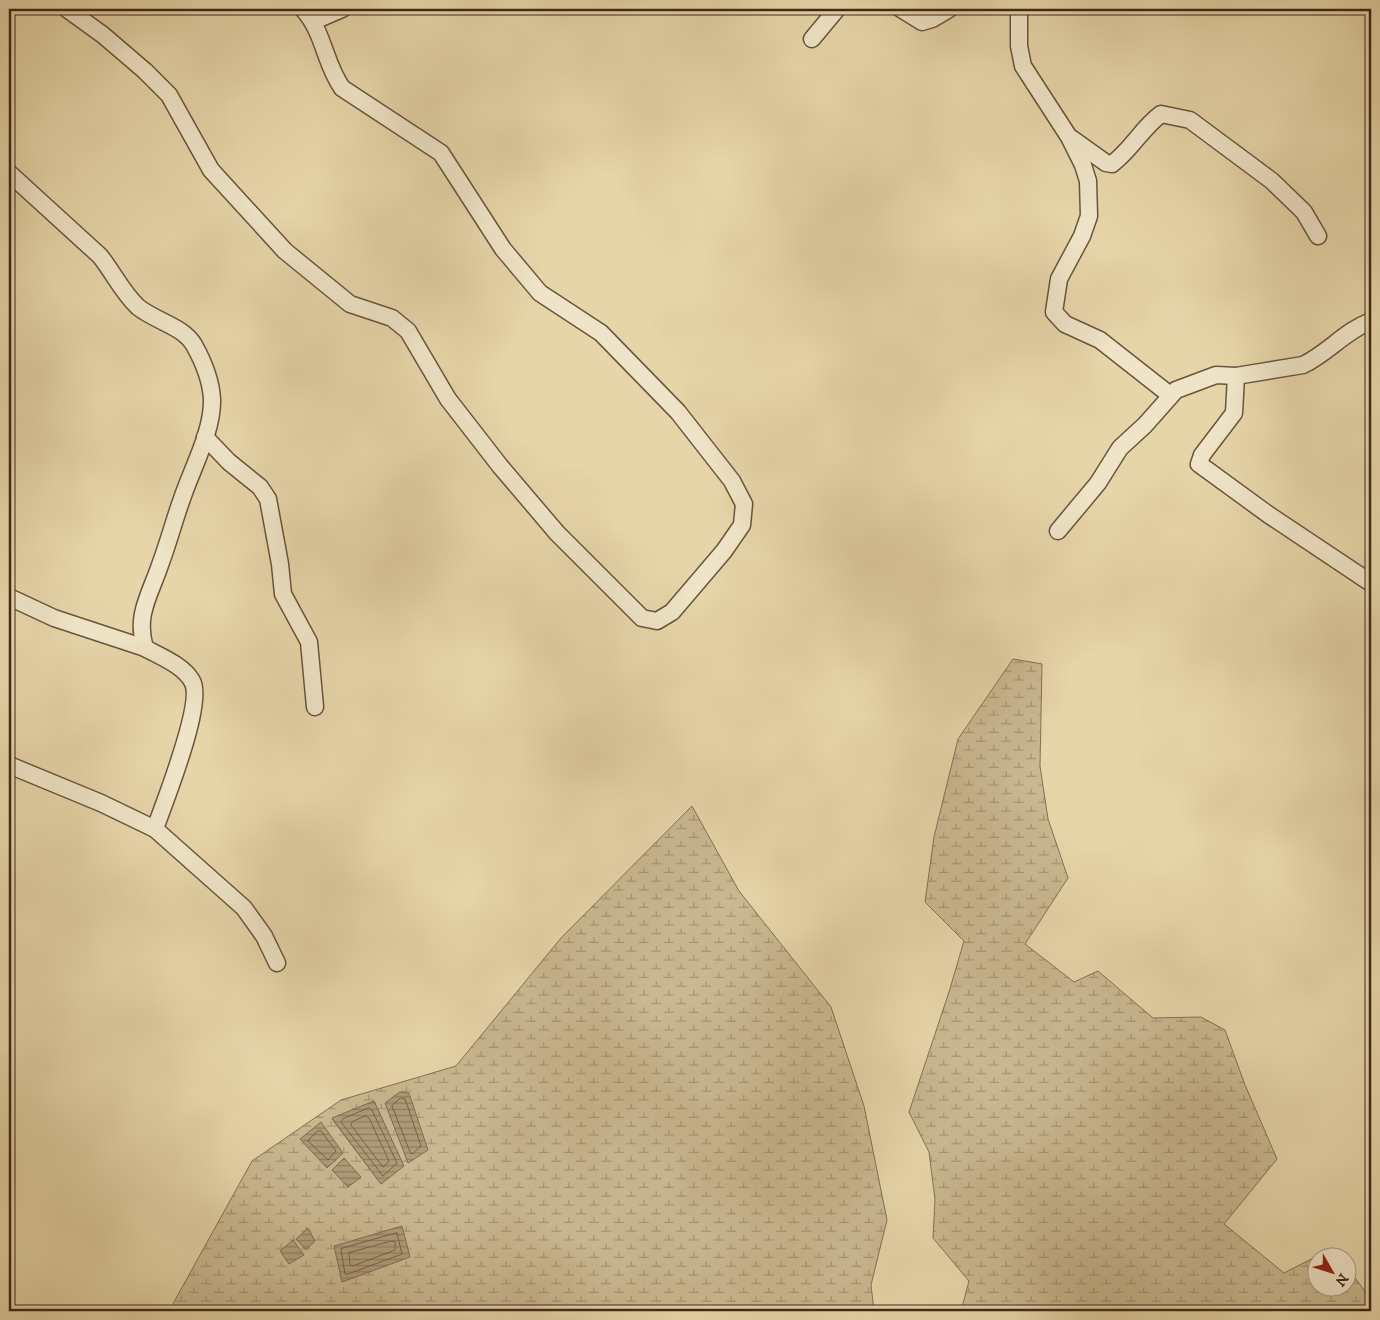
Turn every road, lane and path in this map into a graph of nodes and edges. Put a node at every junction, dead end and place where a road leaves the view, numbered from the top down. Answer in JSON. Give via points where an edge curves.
{"nodes":[{"id":1,"x":67,"y":9,"type":"edge"},
{"id":2,"x":303,"y":9,"type":"edge"},
{"id":3,"x":342,"y":9,"type":"edge"},
{"id":4,"x":837,"y":9,"type":"edge"},
{"id":5,"x":901,"y":9,"type":"edge"},
{"id":6,"x":949,"y":9,"type":"edge"},
{"id":7,"x":1019,"y":9,"type":"edge"},
{"id":8,"x":314,"y":21,"type":"junction"},
{"id":9,"x":812,"y":38,"type":"dead end"},
{"id":10,"x":1069,"y":137,"type":"junction"},
{"id":11,"x":9,"y":173,"type":"edge"},
{"id":12,"x":1318,"y":236,"type":"dead end"},
{"id":13,"x":1371,"y":321,"type":"edge"},
{"id":14,"x":1236,"y":376,"type":"junction"},
{"id":15,"x":1170,"y":395,"type":"junction"},
{"id":16,"x":205,"y":437,"type":"junction"},
{"id":17,"x":1058,"y":531,"type":"dead end"},
{"id":18,"x":1371,"y":583,"type":"edge"},
{"id":19,"x":9,"y":597,"type":"edge"},
{"id":20,"x":145,"y":648,"type":"junction"},
{"id":21,"x":315,"y":707,"type":"dead end"},
{"id":22,"x":9,"y":765,"type":"edge"},
{"id":23,"x":155,"y":829,"type":"junction"},
{"id":24,"x":277,"y":963,"type":"dead end"}],
"edges":[{"from":1,"to":8,"type":"street","via":[[103,35],[168,95],[211,170],[285,252],[350,304],[392,318],[408,331],[448,400],[506,474],[642,618],[657,621],[672,612],[742,525],[744,504],[732,481],[678,412],[607,339],[540,293],[504,249],[441,153],[342,88]]},
{"from":2,"to":8,"type":"street"},
{"from":3,"to":8,"type":"street"},
{"from":4,"to":9,"type":"street"},
{"from":5,"to":6,"type":"street","via":[[922,22]]},
{"from":7,"to":10,"type":"street","via":[[1019,46],[1023,66]]},
{"from":10,"to":12,"type":"street","via":[[1112,164],[1161,114],[1190,120],[1272,181],[1304,212]]},
{"from":10,"to":15,"type":"street","via":[[1088,181],[1089,216],[1059,279],[1054,312],[1065,324],[1100,340]]},
{"from":11,"to":16,"type":"street","via":[[100,256],[140,308],[193,343],[205,367],[212,399]]},
{"from":13,"to":14,"type":"street","via":[[1354,328],[1302,365]]},
{"from":14,"to":15,"type":"street","via":[[1216,376]]},
{"from":14,"to":18,"type":"street","via":[[1234,413],[1202,455],[1199,464],[1268,515]]},
{"from":15,"to":17,"type":"street","via":[[1120,448],[1098,483]]},
{"from":16,"to":20,"type":"street","via":[[160,567],[144,603],[142,637]]},
{"from":16,"to":21,"type":"street","via":[[268,499],[283,594],[309,642]]},
{"from":19,"to":20,"type":"street","via":[[54,618]]},
{"from":20,"to":23,"type":"street","via":[[182,669],[193,682],[196,693],[193,715]]},
{"from":22,"to":23,"type":"street"},
{"from":23,"to":24,"type":"street","via":[[244,908],[264,936]]}]}
